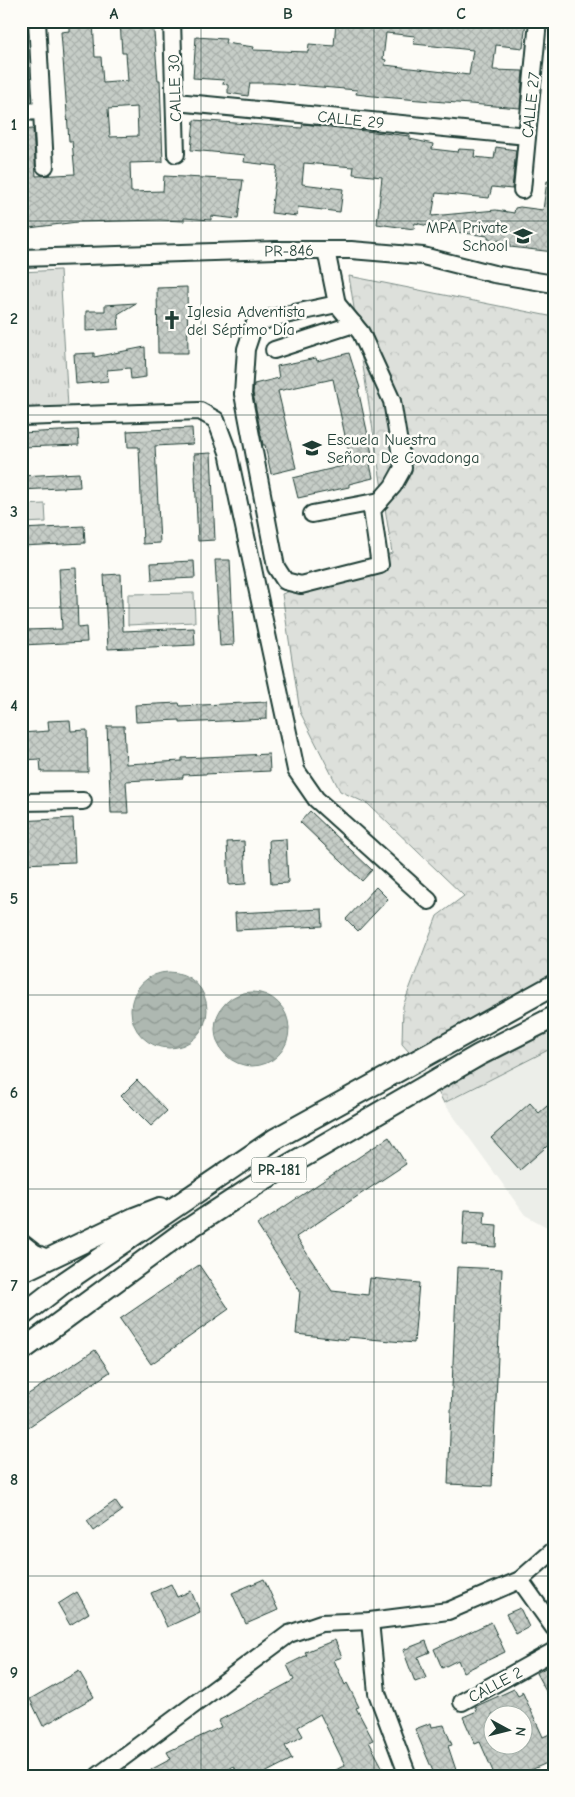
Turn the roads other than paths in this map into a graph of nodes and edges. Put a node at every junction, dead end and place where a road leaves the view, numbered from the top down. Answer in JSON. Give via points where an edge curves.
{"nodes":[{"id":1,"x":37,"y":21,"type":"edge"},
{"id":2,"x":172,"y":21,"type":"edge"},
{"id":3,"x":538,"y":21,"type":"edge"},
{"id":4,"x":176,"y":102,"type":"junction"},
{"id":5,"x":41,"y":111,"type":"junction"},
{"id":6,"x":21,"y":112,"type":"edge"},
{"id":7,"x":527,"y":136,"type":"junction"},
{"id":8,"x":176,"y":154,"type":"dead end"},
{"id":9,"x":45,"y":166,"type":"dead end"},
{"id":10,"x":522,"y":190,"type":"dead end"},
{"id":11,"x":326,"y":250,"type":"junction"},
{"id":12,"x":21,"y":258,"type":"edge"},
{"id":13,"x":554,"y":284,"type":"edge"},
{"id":14,"x":337,"y":304,"type":"junction"},
{"id":15,"x":354,"y":324,"type":"junction"},
{"id":16,"x":274,"y":350,"type":"dead end"},
{"id":17,"x":21,"y":417,"type":"edge"},
{"id":18,"x":380,"y":502,"type":"junction"},
{"id":19,"x":312,"y":514,"type":"dead end"},
{"id":20,"x":83,"y":801,"type":"dead end"},
{"id":21,"x":21,"y":802,"type":"edge"},
{"id":22,"x":429,"y":901,"type":"dead end"},
{"id":23,"x":554,"y":985,"type":"edge"},
{"id":24,"x":554,"y":1017,"type":"edge"},
{"id":25,"x":190,"y":1197,"type":"junction"},
{"id":26,"x":21,"y":1242,"type":"edge"},
{"id":27,"x":47,"y":1258,"type":"junction"},
{"id":28,"x":21,"y":1272,"type":"edge"},
{"id":29,"x":21,"y":1316,"type":"edge"},
{"id":30,"x":21,"y":1351,"type":"edge"},
{"id":31,"x":554,"y":1550,"type":"edge"},
{"id":32,"x":520,"y":1580,"type":"junction"},
{"id":33,"x":370,"y":1621,"type":"junction"},
{"id":34,"x":554,"y":1628,"type":"edge"},
{"id":35,"x":554,"y":1651,"type":"edge"},
{"id":36,"x":462,"y":1702,"type":"dead end"},
{"id":37,"x":98,"y":1776,"type":"edge"},
{"id":38,"x":408,"y":1776,"type":"edge"}],
"edges":[{"from":1,"to":5,"type":"street"},
{"from":2,"to":4,"type":"street","name":"CALLE 30"},
{"from":3,"to":7,"type":"street","name":"CALLE 27"},
{"from":4,"to":7,"type":"street","name":"CALLE 29"},
{"from":4,"to":8,"type":"street","name":"CALLE 30"},
{"from":5,"to":6,"type":"street"},
{"from":5,"to":9,"type":"street"},
{"from":7,"to":10,"type":"street","name":"CALLE 27"},
{"from":11,"to":12,"type":"street","name":"PR-846","number":"PR-846"},
{"from":11,"to":13,"type":"street","name":"PR-846","number":"PR-846","via":[[423,256],[494,274]]},
{"from":11,"to":14,"type":"street"},
{"from":14,"to":15,"type":"street"},
{"from":14,"to":18,"type":"street","via":[[271,318],[254,325],[246,349],[243,394],[276,567],[285,581],[301,585],[380,565],[372,510]]},
{"from":15,"to":16,"type":"street"},
{"from":15,"to":18,"type":"street","via":[[361,332],[392,401],[403,468]]},
{"from":17,"to":22,"type":"street","via":[[200,411],[216,420],[228,452],[296,770],[316,799]]},
{"from":18,"to":19,"type":"street"},
{"from":20,"to":21,"type":"street"},
{"from":23,"to":25,"type":"main road","number":"PR-181","via":[[275,1139]]},
{"from":24,"to":30,"type":"main road","number":"PR-181","via":[[480,1055],[263,1180],[179,1235]]},
{"from":25,"to":27,"type":"main road","via":[[134,1218]]},
{"from":25,"to":29,"type":"main road","number":"PR-181"},
{"from":26,"to":27,"type":"street"},
{"from":27,"to":28,"type":"main road"},
{"from":31,"to":32,"type":"street"},
{"from":32,"to":33,"type":"street","via":[[448,1612]]},
{"from":32,"to":34,"type":"street"},
{"from":33,"to":37,"type":"street","via":[[321,1623],[289,1634]]},
{"from":33,"to":38,"type":"street","via":[[377,1692]]},
{"from":35,"to":36,"type":"street","name":"CALLE 2"}]}
